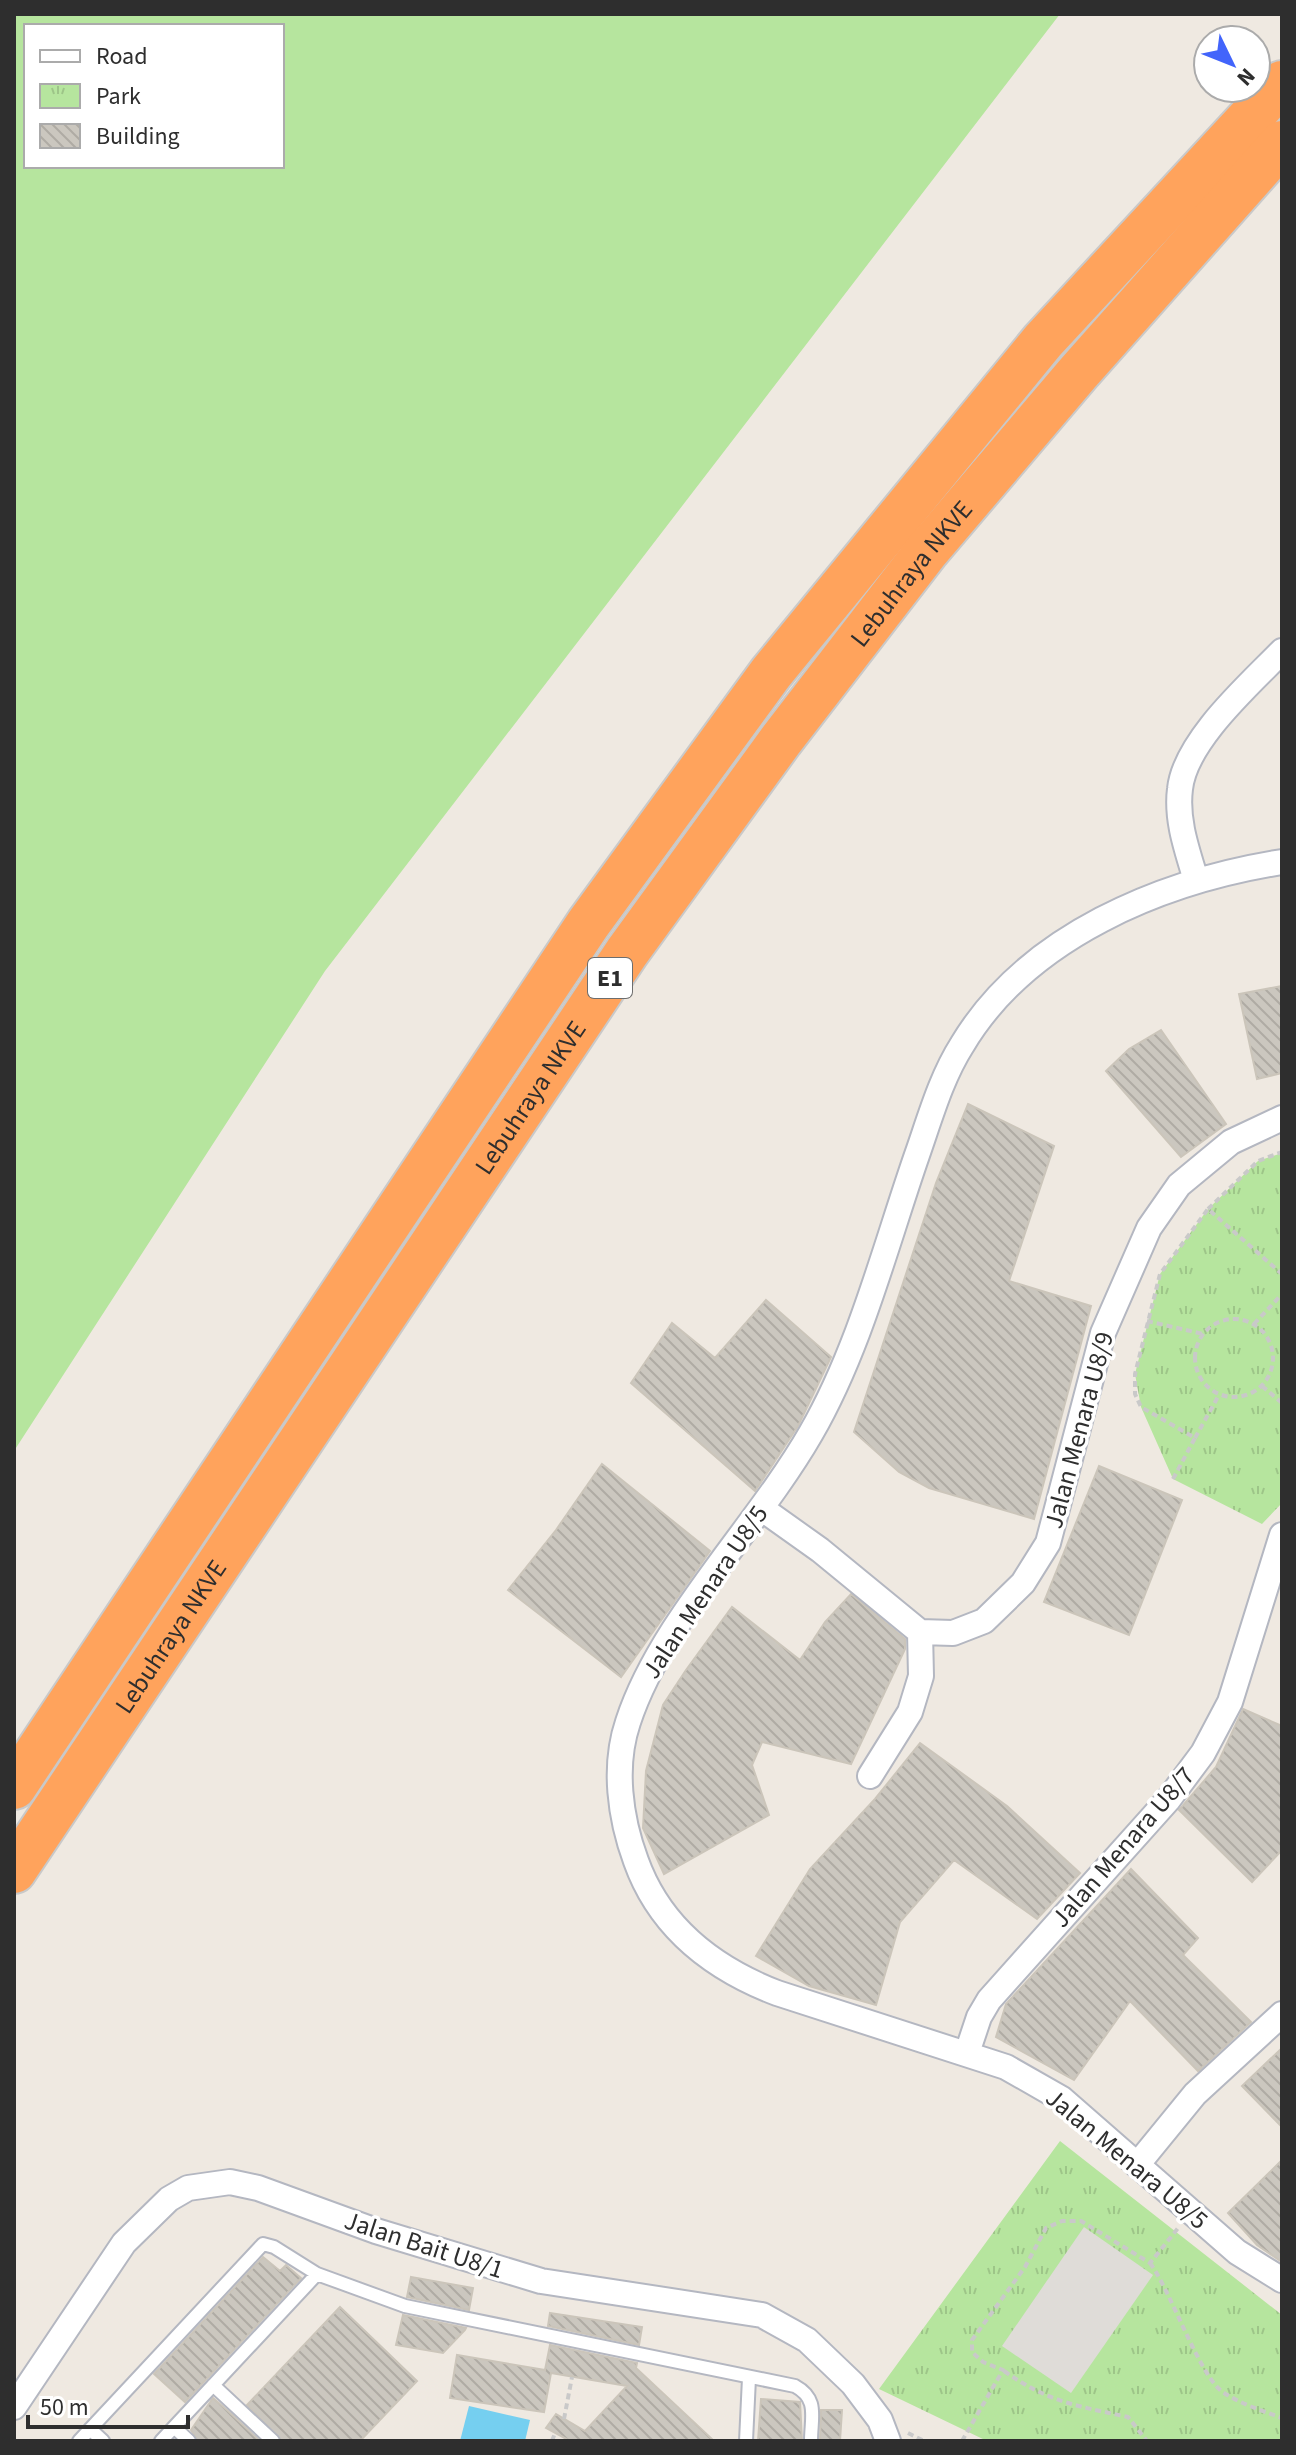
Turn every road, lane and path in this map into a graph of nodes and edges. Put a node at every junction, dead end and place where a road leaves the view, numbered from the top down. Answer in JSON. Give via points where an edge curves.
{"nodes":[{"id":1,"x":1282,"y":83,"type":"edge"},
{"id":2,"x":1282,"y":143,"type":"edge"},
{"id":3,"x":1282,"y":651,"type":"edge"},
{"id":4,"x":1282,"y":862,"type":"edge"},
{"id":5,"x":1196,"y":880,"type":"junction"},
{"id":6,"x":1282,"y":1118,"type":"edge"},
{"id":7,"x":1282,"y":1152,"type":"edge"},
{"id":8,"x":1208,"y":1209,"type":"junction"},
{"id":9,"x":1282,"y":1274,"type":"edge"},
{"id":10,"x":1282,"y":1294,"type":"edge"},
{"id":11,"x":1146,"y":1321,"type":"junction"},
{"id":12,"x":1254,"y":1324,"type":"junction"},
{"id":13,"x":1203,"y":1334,"type":"junction"},
{"id":14,"x":1262,"y":1386,"type":"junction"},
{"id":15,"x":1219,"y":1395,"type":"junction"},
{"id":16,"x":1282,"y":1403,"type":"edge"},
{"id":17,"x":1195,"y":1438,"type":"junction"},
{"id":18,"x":1173,"y":1479,"type":"dead end"},
{"id":19,"x":761,"y":1508,"type":"junction"},
{"id":20,"x":1282,"y":1535,"type":"edge"},
{"id":21,"x":920,"y":1632,"type":"junction"},
{"id":22,"x":870,"y":1776,"type":"dead end"},
{"id":23,"x":14,"y":1787,"type":"edge"},
{"id":24,"x":14,"y":1871,"type":"edge"},
{"id":25,"x":1282,"y":2014,"type":"edge"},
{"id":26,"x":967,"y":2053,"type":"junction"},
{"id":27,"x":1137,"y":2165,"type":"junction"},
{"id":28,"x":1191,"y":2212,"type":"junction"},
{"id":29,"x":1150,"y":2263,"type":"junction"},
{"id":30,"x":317,"y":2274,"type":"junction"},
{"id":31,"x":1282,"y":2280,"type":"edge"},
{"id":32,"x":1003,"y":2370,"type":"junction"},
{"id":33,"x":572,"y":2377,"type":"dead end"},
{"id":34,"x":749,"y":2378,"type":"junction"},
{"id":35,"x":213,"y":2385,"type":"junction"},
{"id":36,"x":14,"y":2407,"type":"edge"},
{"id":37,"x":1282,"y":2418,"type":"edge"},
{"id":38,"x":564,"y":2419,"type":"dead end"},
{"id":39,"x":174,"y":2427,"type":"junction"},
{"id":40,"x":90,"y":2429,"type":"junction"},
{"id":41,"x":555,"y":2433,"type":"dead end"},
{"id":42,"x":79,"y":2441,"type":"edge"},
{"id":43,"x":103,"y":2441,"type":"edge"},
{"id":44,"x":161,"y":2441,"type":"edge"},
{"id":45,"x":189,"y":2441,"type":"edge"},
{"id":46,"x":273,"y":2441,"type":"edge"},
{"id":47,"x":552,"y":2441,"type":"edge"},
{"id":48,"x":746,"y":2441,"type":"edge"},
{"id":49,"x":811,"y":2441,"type":"edge"},
{"id":50,"x":888,"y":2441,"type":"edge"},
{"id":51,"x":962,"y":2441,"type":"edge"},
{"id":52,"x":1147,"y":2441,"type":"edge"}],
"edges":[{"from":1,"to":23,"type":"highway","name":"Lebuhraya NKVE","number":"E1","via":[[1043,341],[771,673],[588,924]]},
{"from":2,"to":24,"type":"highway","name":"Lebuhraya NKVE","number":"E1","via":[[926,552],[781,740],[627,952]]},
{"from":3,"to":5,"type":"street","via":[[1217,721],[1184,770],[1180,812]]},
{"from":4,"to":5,"type":"street","name":"Jalan Menara U8/5"},
{"from":5,"to":19,"type":"street","name":"Jalan Menara U8/5","via":[[1130,906],[1063,943],[1014,981],[960,1046],[847,1356],[811,1433]]},
{"from":6,"to":21,"type":"street","name":"Jalan Menara U8/9","via":[[1231,1142],[1179,1185],[1149,1228],[1103,1333],[1048,1543],[1023,1583],[970,1628]]},
{"from":7,"to":8,"type":"path","via":[[1258,1161]]},
{"from":8,"to":9,"type":"path"},
{"from":8,"to":11,"type":"path","via":[[1160,1274]]},
{"from":10,"to":12,"type":"path"},
{"from":11,"to":13,"type":"path"},
{"from":11,"to":17,"type":"path","via":[[1135,1394],[1141,1407]]},
{"from":12,"to":13,"type":"path","via":[[1227,1319]]},
{"from":12,"to":14,"type":"path","via":[[1269,1338],[1274,1358]]},
{"from":13,"to":15,"type":"path","via":[[1195,1353],[1198,1374]]},
{"from":14,"to":15,"type":"path","via":[[1242,1397]]},
{"from":14,"to":16,"type":"path"},
{"from":15,"to":17,"type":"path"},
{"from":17,"to":18,"type":"path"},
{"from":19,"to":21,"type":"street"},
{"from":19,"to":26,"type":"street","name":"Jalan Menara U8/5","via":[[659,1654],[627,1724],[620,1784],[623,1817],[640,1874],[675,1930],[746,1982]]},
{"from":20,"to":26,"type":"street","name":"Jalan Menara U8/7","via":[[1234,1692],[1203,1753],[1168,1800],[989,2000]]},
{"from":21,"to":22,"type":"street","via":[[921,1676],[910,1712]]},
{"from":25,"to":27,"type":"street","via":[[1195,2094]]},
{"from":26,"to":27,"type":"street","name":"Jalan Menara U8/5","via":[[1006,2067],[1062,2099]]},
{"from":27,"to":28,"type":"street","name":"Jalan Menara U8/5"},
{"from":28,"to":29,"type":"path"},
{"from":28,"to":31,"type":"street","name":"Jalan Menara U8/5","via":[[1237,2252]]},
{"from":29,"to":32,"type":"path","via":[[1081,2221],[1046,2228],[972,2340],[972,2352]]},
{"from":29,"to":37,"type":"path","via":[[1204,2370],[1221,2392]]},
{"from":30,"to":34,"type":"lane","via":[[405,2306]]},
{"from":30,"to":35,"type":"lane"},
{"from":30,"to":40,"type":"lane","via":[[274,2247],[259,2247]]},
{"from":32,"to":51,"type":"path"},
{"from":32,"to":52,"type":"path","via":[[1063,2405],[1128,2417]]},
{"from":33,"to":38,"type":"path"},
{"from":34,"to":48,"type":"lane"},
{"from":34,"to":49,"type":"lane","via":[[808,2393]]},
{"from":35,"to":39,"type":"lane"},
{"from":35,"to":46,"type":"lane"},
{"from":36,"to":50,"type":"street","name":"Jalan Bait U8/1","via":[[124,2243],[169,2199],[188,2188],[230,2182],[541,2281],[762,2315],[807,2340],[853,2384],[880,2420]]},
{"from":39,"to":44,"type":"lane"},
{"from":39,"to":45,"type":"lane"},
{"from":40,"to":42,"type":"lane"},
{"from":40,"to":43,"type":"lane"},
{"from":41,"to":47,"type":"path"}]}
